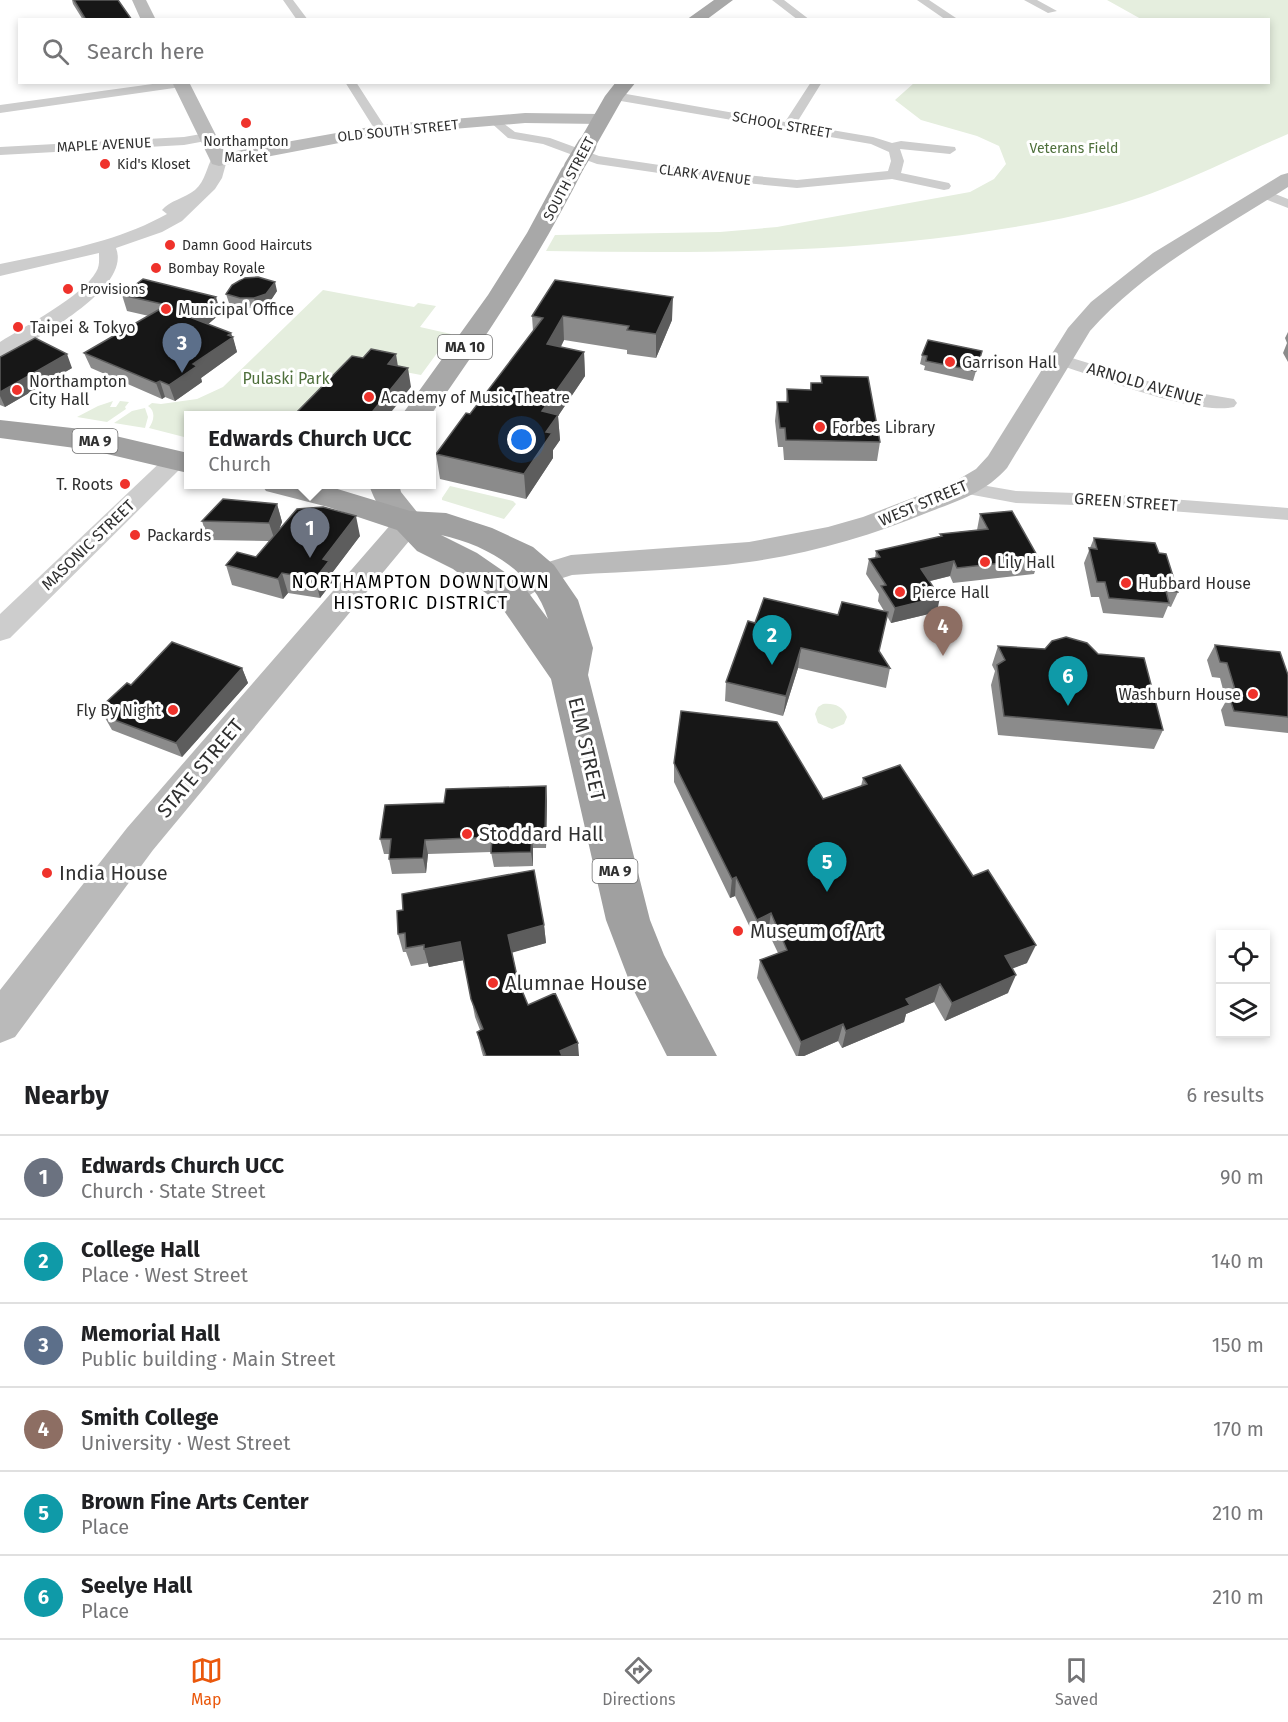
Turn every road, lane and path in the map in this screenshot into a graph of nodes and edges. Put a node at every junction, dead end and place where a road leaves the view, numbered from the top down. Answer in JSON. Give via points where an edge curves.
{"nodes":[{"id":1,"x":139,"y":0,"type":"edge"},
{"id":2,"x":288,"y":0,"type":"edge"},
{"id":3,"x":725,"y":0,"type":"edge"},
{"id":4,"x":777,"y":0,"type":"edge"},
{"id":5,"x":922,"y":0,"type":"edge"},
{"id":6,"x":1029,"y":0,"type":"edge"},
{"id":7,"x":1052,"y":11,"type":"dead end"},
{"id":8,"x":148,"y":18,"type":"edge"},
{"id":9,"x":302,"y":18,"type":"edge"},
{"id":10,"x":697,"y":18,"type":"edge"},
{"id":11,"x":802,"y":18,"type":"edge"},
{"id":12,"x":951,"y":18,"type":"edge"},
{"id":13,"x":174,"y":84,"type":"edge"},
{"id":14,"x":181,"y":84,"type":"edge"},
{"id":15,"x":351,"y":84,"type":"edge"},
{"id":16,"x":816,"y":84,"type":"edge"},
{"id":17,"x":623,"y":86,"type":"edge"},
{"id":18,"x":0,"y":109,"type":"edge"},
{"id":19,"x":600,"y":119,"type":"junction"},
{"id":20,"x":495,"y":121,"type":"junction"},
{"id":21,"x":789,"y":126,"type":"junction"},
{"id":22,"x":381,"y":130,"type":"junction"},
{"id":23,"x":207,"y":137,"type":"junction"},
{"id":24,"x":891,"y":147,"type":"junction"},
{"id":25,"x":950,"y":150,"type":"dead end"},
{"id":26,"x":0,"y":151,"type":"edge"},
{"id":27,"x":219,"y":160,"type":"junction"},
{"id":28,"x":892,"y":175,"type":"junction"},
{"id":29,"x":1288,"y":179,"type":"edge"},
{"id":30,"x":944,"y":186,"type":"dead end"},
{"id":31,"x":1265,"y":194,"type":"junction"},
{"id":32,"x":1288,"y":204,"type":"edge"},
{"id":33,"x":101,"y":245,"type":"junction"},
{"id":34,"x":0,"y":270,"type":"edge"},
{"id":35,"x":0,"y":351,"type":"edge"},
{"id":36,"x":1062,"y":360,"type":"junction"},
{"id":37,"x":1228,"y":403,"type":"dead end"},
{"id":38,"x":419,"y":411,"type":"edge"},
{"id":39,"x":0,"y":429,"type":"edge"},
{"id":40,"x":182,"y":461,"type":"edge"},
{"id":41,"x":964,"y":488,"type":"junction"},
{"id":42,"x":302,"y":489,"type":"edge"},
{"id":43,"x":385,"y":489,"type":"edge"},
{"id":44,"x":1288,"y":514,"type":"edge"},
{"id":45,"x":409,"y":522,"type":"junction"},
{"id":46,"x":542,"y":574,"type":"junction"},
{"id":47,"x":510,"y":593,"type":"junction"},
{"id":48,"x":0,"y":631,"type":"edge"},
{"id":49,"x":569,"y":675,"type":"junction"},
{"id":50,"x":0,"y":1023,"type":"edge"},
{"id":51,"x":693,"y":1056,"type":"edge"}],
"edges":[{"from":1,"to":8,"type":"main road"},
{"from":2,"to":9,"type":"street"},
{"from":3,"to":10,"type":"main road"},
{"from":4,"to":11,"type":"street"},
{"from":5,"to":12,"type":"street"},
{"from":6,"to":7,"type":"street"},
{"from":13,"to":18,"type":"street"},
{"from":14,"to":23,"type":"main road"},
{"from":15,"to":22,"type":"street"},
{"from":16,"to":21,"type":"street"},
{"from":17,"to":19,"type":"main road","name":"SOUTH STREET","number":"MA 10"},
{"from":17,"to":21,"type":"street","name":"SCHOOL STREET"},
{"from":19,"to":20,"type":"main road","name":"OLD SOUTH STREET"},
{"from":19,"to":38,"type":"main road","name":"SOUTH STREET","number":"MA 10","bridge":true,"via":[[514,277]]},
{"from":20,"to":22,"type":"main road","name":"OLD SOUTH STREET"},
{"from":20,"to":28,"type":"street","name":"CLARK AVENUE","via":[[506,132],[597,159],[693,174],[786,184]]},
{"from":21,"to":24,"type":"street","name":"SCHOOL STREET"},
{"from":22,"to":27,"type":"main road","name":"OLD SOUTH STREET"},
{"from":23,"to":26,"type":"street","name":"MAPLE AVENUE"},
{"from":23,"to":27,"type":"main road"},
{"from":24,"to":25,"type":"street","name":"SCHOOL STREET"},
{"from":24,"to":28,"type":"street","via":[[897,159],[897,170]]},
{"from":27,"to":33,"type":"street","via":[[208,185],[183,213],[121,243]]},
{"from":28,"to":30,"type":"street","name":"CLARK AVENUE"},
{"from":29,"to":31,"type":"main road","name":"WEST STREET"},
{"from":31,"to":32,"type":"street"},
{"from":31,"to":36,"type":"main road","name":"WEST STREET","via":[[1161,258],[1122,288],[1080,328]]},
{"from":33,"to":34,"type":"street"},
{"from":33,"to":35,"type":"street","via":[[108,250],[110,263],[103,277]]},
{"from":36,"to":37,"type":"street","name":"ARNOLD AVENUE","via":[[1177,395]]},
{"from":36,"to":41,"type":"main road","name":"WEST STREET","via":[[998,462],[986,475]]},
{"from":39,"to":40,"type":"highway","number":"MA 9","via":[[90,440]]},
{"from":40,"to":48,"type":"street","name":"MASONIC STREET"},
{"from":41,"to":44,"type":"street","name":"GREEN STREET","via":[[1016,497]]},
{"from":41,"to":46,"type":"main road","name":"WEST STREET","via":[[873,525],[769,549],[696,558],[571,565]]},
{"from":42,"to":45,"type":"highway"},
{"from":43,"to":45,"type":"main road"},
{"from":45,"to":46,"type":"highway","number":"MA 9","via":[[446,524],[480,536],[521,555]]},
{"from":45,"to":47,"type":"highway","name":"ELM STREET","via":[[429,543],[465,561]]},
{"from":45,"to":50,"type":"main road","name":"STATE STREET","via":[[155,821]]},
{"from":46,"to":47,"type":"main road","name":"WEST STREET"},
{"from":46,"to":49,"type":"highway","name":"ELM STREET","number":"MA 9","via":[[560,600],[571,633],[575,648]]},
{"from":47,"to":49,"type":"highway","name":"ELM STREET"},
{"from":49,"to":51,"type":"highway","name":"ELM STREET","number":"MA 9","via":[[628,920],[650,975]]}]}
